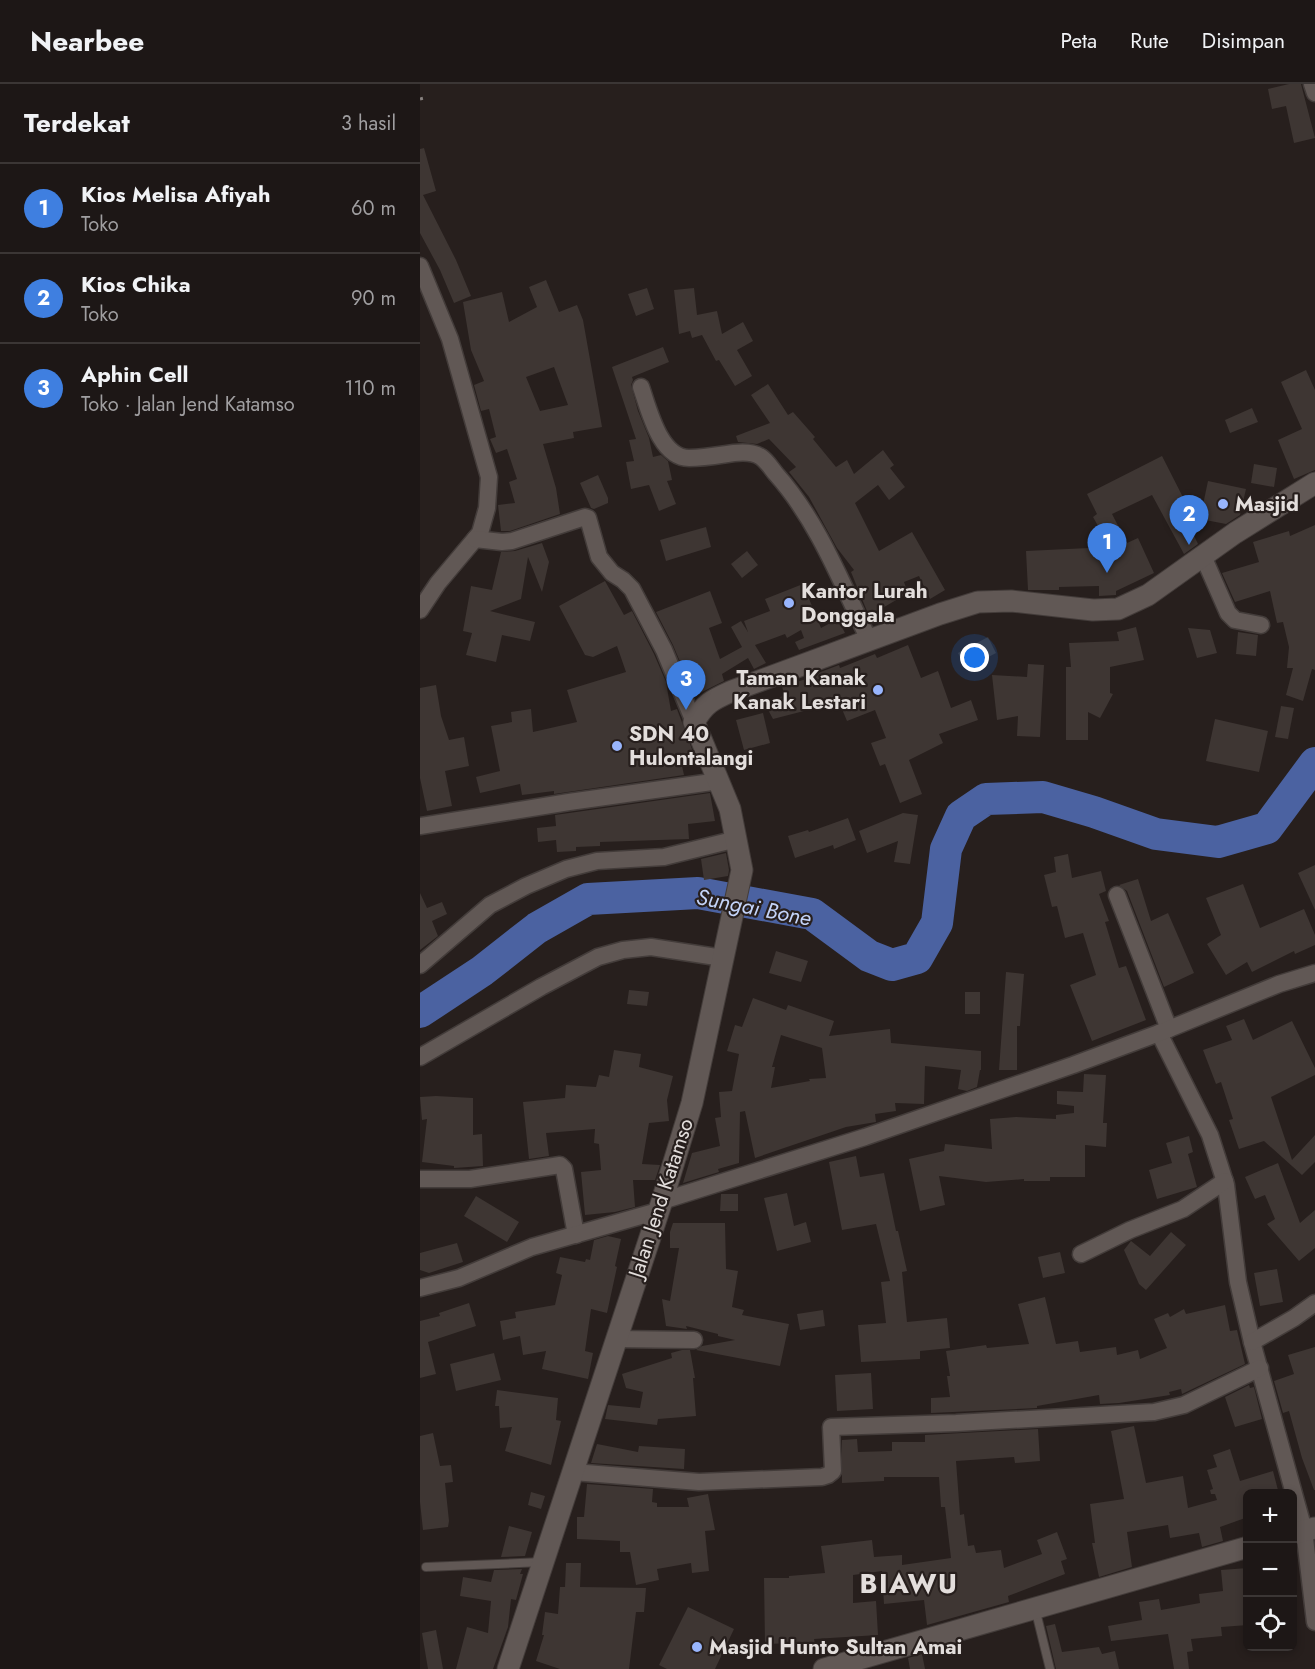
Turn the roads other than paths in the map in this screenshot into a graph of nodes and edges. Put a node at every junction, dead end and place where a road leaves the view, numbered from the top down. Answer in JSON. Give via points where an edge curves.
{"nodes":[{"id":1,"x":1312,"y":84,"type":"edge"},
{"id":2,"x":1315,"y":93,"type":"edge"},
{"id":3,"x":420,"y":266,"type":"edge"},
{"id":4,"x":640,"y":387,"type":"dead end"},
{"id":5,"x":1315,"y":483,"type":"edge"},
{"id":6,"x":475,"y":539,"type":"junction"},
{"id":7,"x":1203,"y":556,"type":"junction"},
{"id":8,"x":420,"y":610,"type":"edge"},
{"id":9,"x":1261,"y":625,"type":"dead end"},
{"id":10,"x":869,"y":640,"type":"junction"},
{"id":11,"x":694,"y":722,"type":"junction"},
{"id":12,"x":719,"y":781,"type":"junction"},
{"id":13,"x":420,"y":826,"type":"edge"},
{"id":14,"x":737,"y":839,"type":"junction"},
{"id":15,"x":1117,"y":895,"type":"dead end"},
{"id":16,"x":724,"y":955,"type":"junction"},
{"id":17,"x":420,"y":965,"type":"edge"},
{"id":18,"x":1315,"y":973,"type":"edge"},
{"id":19,"x":1164,"y":1031,"type":"junction"},
{"id":20,"x":420,"y":1057,"type":"edge"},
{"id":21,"x":420,"y":1179,"type":"edge"},
{"id":22,"x":1225,"y":1181,"type":"junction"},
{"id":23,"x":660,"y":1206,"type":"junction"},
{"id":24,"x":576,"y":1235,"type":"junction"},
{"id":25,"x":1081,"y":1254,"type":"dead end"},
{"id":26,"x":420,"y":1288,"type":"edge"},
{"id":27,"x":1315,"y":1304,"type":"edge"},
{"id":28,"x":616,"y":1339,"type":"junction"},
{"id":29,"x":694,"y":1340,"type":"dead end"},
{"id":30,"x":1252,"y":1342,"type":"junction"},
{"id":31,"x":1260,"y":1368,"type":"junction"},
{"id":32,"x":573,"y":1472,"type":"junction"},
{"id":33,"x":1304,"y":1531,"type":"edge"},
{"id":34,"x":1243,"y":1548,"type":"edge"},
{"id":35,"x":543,"y":1562,"type":"junction"},
{"id":36,"x":426,"y":1567,"type":"dead end"},
{"id":37,"x":1035,"y":1608,"type":"junction"},
{"id":38,"x":1315,"y":1622,"type":"edge"},
{"id":39,"x":508,"y":1669,"type":"edge"},
{"id":40,"x":824,"y":1669,"type":"edge"},
{"id":41,"x":1050,"y":1669,"type":"edge"}],
"edges":[{"from":1,"to":2,"type":"street"},
{"from":3,"to":6,"type":"street","via":[[450,339],[489,477],[487,508]]},
{"from":4,"to":10,"type":"street","via":[[660,437],[677,456],[753,453],[767,463],[814,531]]},
{"from":5,"to":7,"type":"street"},
{"from":6,"to":8,"type":"street"},
{"from":6,"to":11,"type":"street","via":[[512,541],[588,519],[599,557],[632,589],[664,650]]},
{"from":7,"to":9,"type":"street","via":[[1228,613],[1234,620]]},
{"from":7,"to":10,"type":"street","via":[[1148,595],[1118,609],[978,602]]},
{"from":10,"to":11,"type":"street","via":[[712,700]]},
{"from":11,"to":12,"type":"street","name":"Jalan Jend Katamso"},
{"from":12,"to":13,"type":"street"},
{"from":12,"to":14,"type":"street","name":"Jalan Jend Katamso"},
{"from":14,"to":16,"type":"street","name":"Jalan Jend Katamso","via":[[742,870]]},
{"from":14,"to":17,"type":"street","via":[[664,857],[597,861],[566,869],[490,905]]},
{"from":15,"to":19,"type":"street"},
{"from":16,"to":20,"type":"street","via":[[651,947],[598,957]]},
{"from":16,"to":23,"type":"street","name":"Jalan Jend Katamso","via":[[692,1103]]},
{"from":18,"to":19,"type":"street"},
{"from":19,"to":22,"type":"street","via":[[1210,1135]]},
{"from":19,"to":23,"type":"street"},
{"from":21,"to":24,"type":"street","via":[[470,1179],[560,1165],[564,1169]]},
{"from":22,"to":25,"type":"street","via":[[1183,1209]]},
{"from":22,"to":30,"type":"street","via":[[1238,1282]]},
{"from":23,"to":24,"type":"street"},
{"from":23,"to":28,"type":"street","name":"Jalan Jend Katamso"},
{"from":24,"to":26,"type":"street","via":[[532,1247],[459,1278]]},
{"from":27,"to":30,"type":"street"},
{"from":28,"to":29,"type":"street"},
{"from":28,"to":32,"type":"street","name":"Jalan Jend Katamso"},
{"from":30,"to":31,"type":"street"},
{"from":31,"to":32,"type":"street","via":[[1184,1405],[1154,1412],[831,1427],[833,1471],[822,1477],[699,1482]]},
{"from":31,"to":33,"type":"street"},
{"from":32,"to":35,"type":"street","name":"Jalan Jend Katamso"},
{"from":33,"to":38,"type":"street"},
{"from":34,"to":37,"type":"street"},
{"from":35,"to":36,"type":"lane"},
{"from":35,"to":39,"type":"street","name":"Jalan Jend Katamso"},
{"from":37,"to":40,"type":"street"},
{"from":37,"to":41,"type":"lane"}]}
